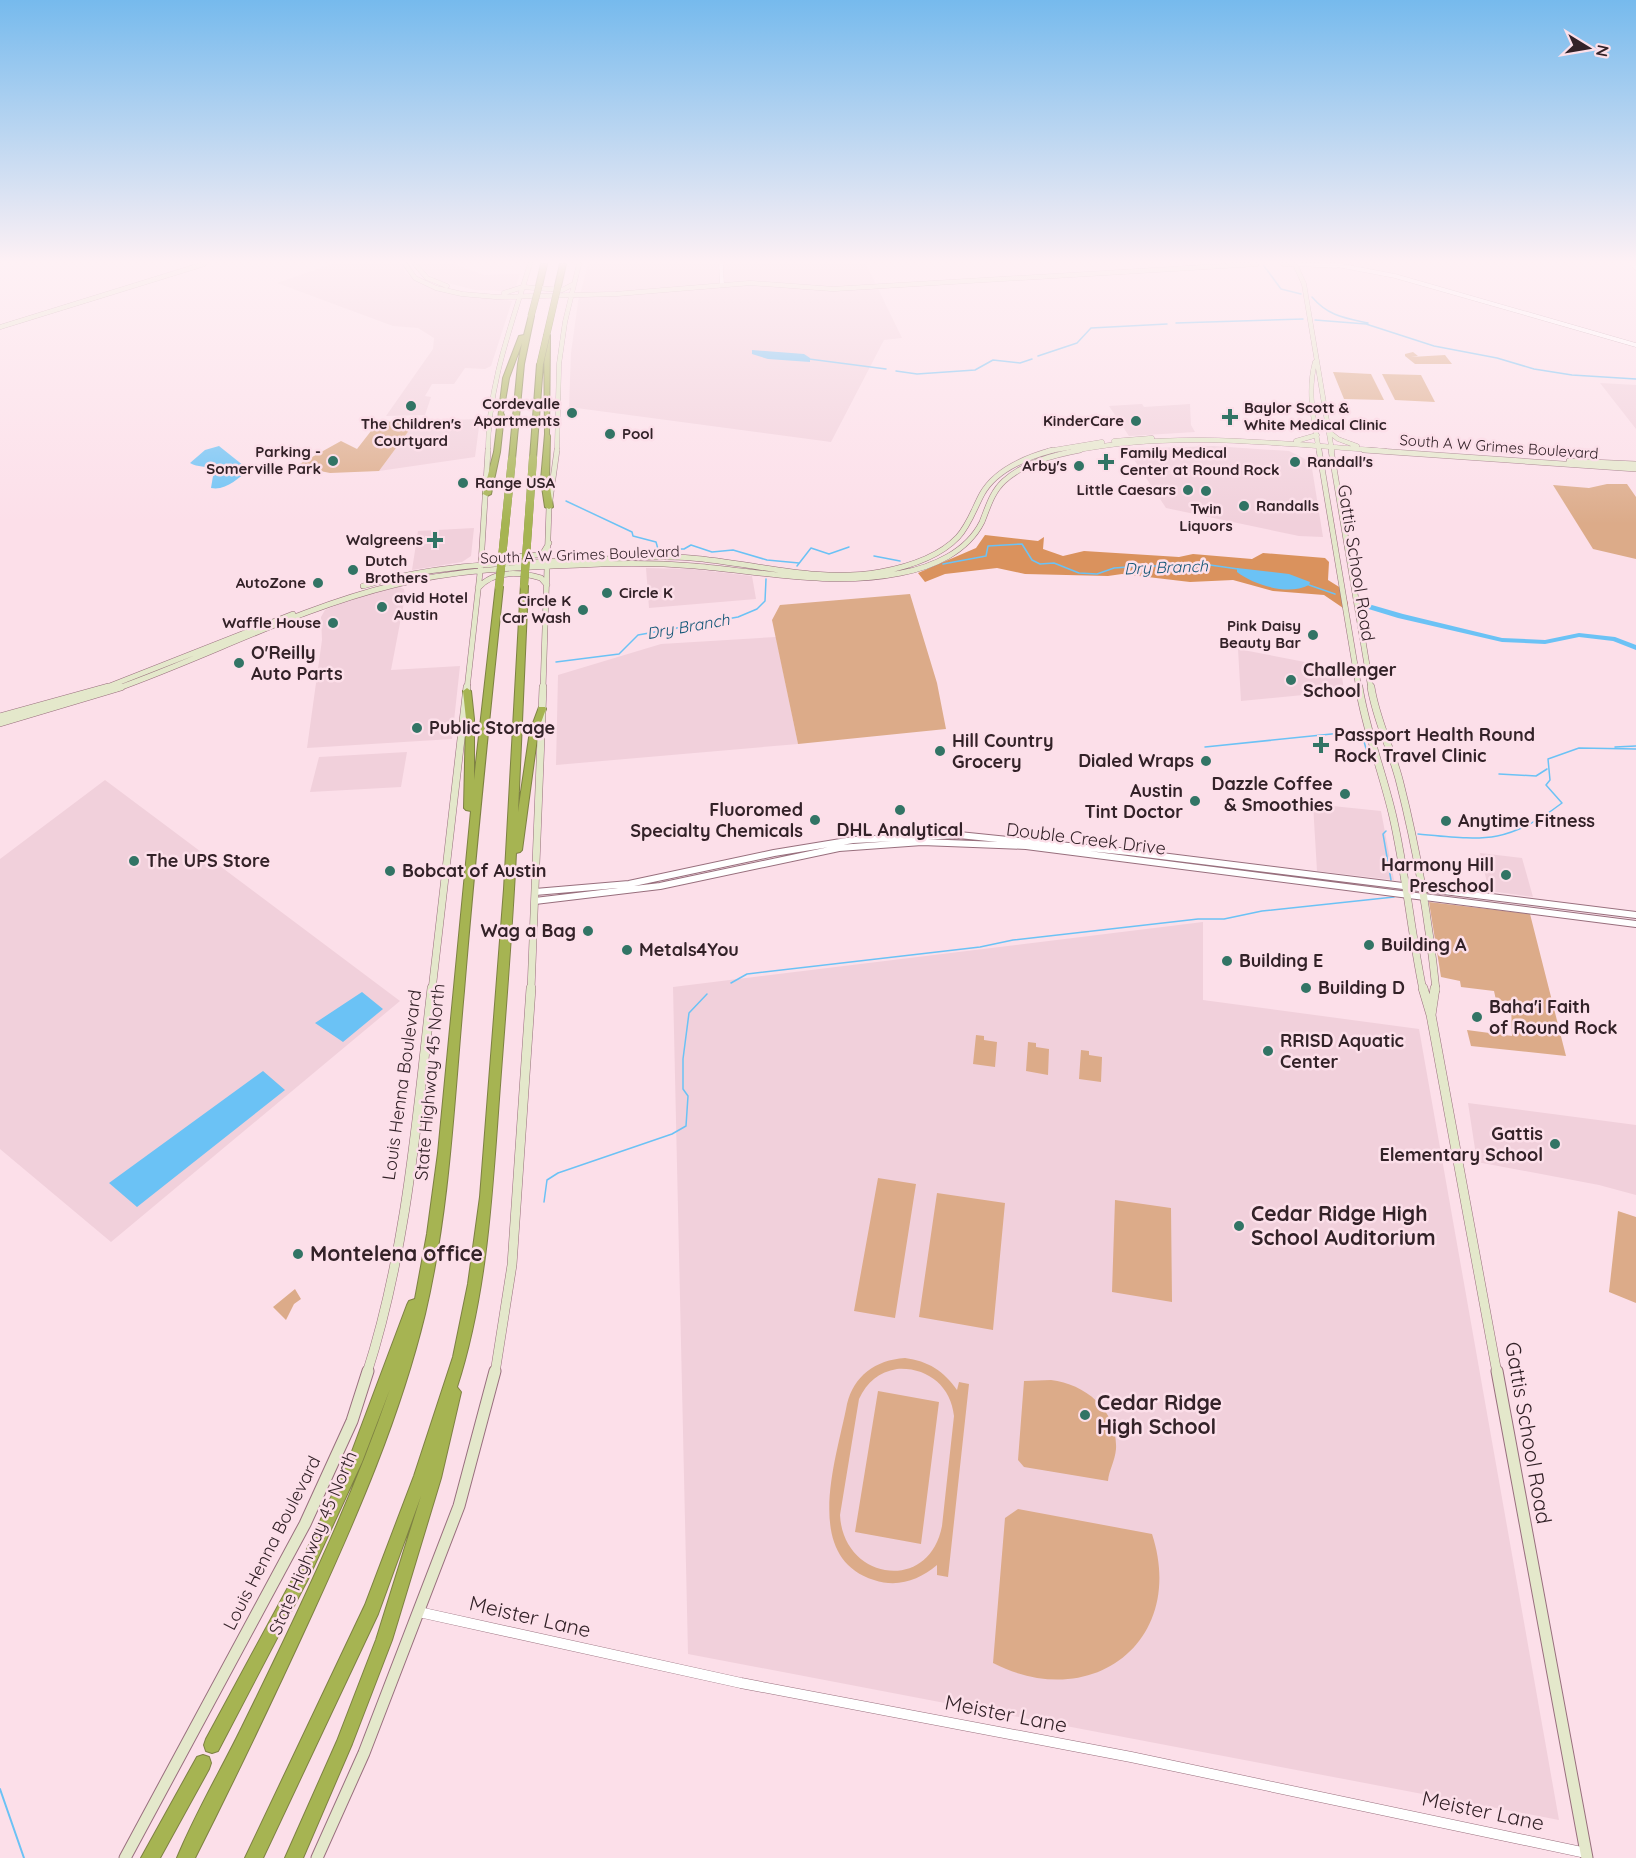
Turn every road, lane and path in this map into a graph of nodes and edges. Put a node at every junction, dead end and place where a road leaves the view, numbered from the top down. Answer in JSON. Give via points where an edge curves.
{"nodes":[{"id":1,"x":503,"y":351,"type":"edge"},
{"id":2,"x":517,"y":351,"type":"edge"},
{"id":3,"x":524,"y":351,"type":"edge"},
{"id":4,"x":545,"y":351,"type":"edge"},
{"id":5,"x":561,"y":351,"type":"edge"},
{"id":6,"x":1314,"y":351,"type":"edge"},
{"id":7,"x":1316,"y":362,"type":"junction"},
{"id":8,"x":543,"y":364,"type":"junction"},
{"id":9,"x":1329,"y":431,"type":"junction"},
{"id":10,"x":1317,"y":435,"type":"junction"},
{"id":11,"x":1298,"y":444,"type":"junction"},
{"id":12,"x":1320,"y":446,"type":"junction"},
{"id":13,"x":1332,"y":446,"type":"junction"},
{"id":14,"x":1356,"y":446,"type":"junction"},
{"id":15,"x":1349,"y":450,"type":"junction"},
{"id":16,"x":1321,"y":457,"type":"junction"},
{"id":17,"x":1334,"y":457,"type":"junction"},
{"id":18,"x":1636,"y":464,"type":"edge"},
{"id":19,"x":1636,"y":469,"type":"edge"},
{"id":20,"x":487,"y":494,"type":"junction"},
{"id":21,"x":549,"y":507,"type":"junction"},
{"id":22,"x":549,"y":546,"type":"junction"},
{"id":23,"x":482,"y":554,"type":"junction"},
{"id":24,"x":1336,"y":555,"type":"junction"},
{"id":25,"x":691,"y":558,"type":"junction"},
{"id":26,"x":574,"y":560,"type":"junction"},
{"id":27,"x":548,"y":564,"type":"junction"},
{"id":28,"x":636,"y":564,"type":"junction"},
{"id":29,"x":571,"y":567,"type":"junction"},
{"id":30,"x":480,"y":568,"type":"junction"},
{"id":31,"x":432,"y":570,"type":"junction"},
{"id":32,"x":461,"y":570,"type":"junction"},
{"id":33,"x":396,"y":583,"type":"junction"},
{"id":34,"x":1353,"y":584,"type":"junction"},
{"id":35,"x":547,"y":585,"type":"junction"},
{"id":36,"x":477,"y":586,"type":"junction"},
{"id":37,"x":467,"y":691,"type":"junction"},
{"id":38,"x":542,"y":709,"type":"junction"},
{"id":39,"x":34,"y":712,"type":"junction"},
{"id":40,"x":0,"y":717,"type":"edge"},
{"id":41,"x":0,"y":723,"type":"edge"},
{"id":42,"x":470,"y":858,"type":"junction"},
{"id":43,"x":1406,"y":886,"type":"junction"},
{"id":44,"x":509,"y":889,"type":"junction"},
{"id":45,"x":535,"y":892,"type":"junction"},
{"id":46,"x":1421,"y":892,"type":"junction"},
{"id":47,"x":1407,"y":894,"type":"junction"},
{"id":48,"x":535,"y":901,"type":"junction"},
{"id":49,"x":1636,"y":915,"type":"edge"},
{"id":50,"x":1636,"y":924,"type":"edge"},
{"id":51,"x":1431,"y":1015,"type":"junction"},
{"id":52,"x":425,"y":1287,"type":"junction"},
{"id":53,"x":460,"y":1357,"type":"junction"},
{"id":54,"x":419,"y":1612,"type":"junction"},
{"id":55,"x":212,"y":1745,"type":"dead end"},
{"id":56,"x":203,"y":1763,"type":"dead end"},
{"id":57,"x":1586,"y":1856,"type":"edge"},
{"id":58,"x":125,"y":1858,"type":"edge"},
{"id":59,"x":150,"y":1858,"type":"edge"},
{"id":60,"x":186,"y":1858,"type":"edge"},
{"id":61,"x":254,"y":1858,"type":"edge"},
{"id":62,"x":294,"y":1858,"type":"edge"},
{"id":63,"x":317,"y":1858,"type":"edge"}],
"edges":[{"from":1,"to":20,"type":"main road","name":"Louis Henna Boulevard","via":[[488,416]]},
{"from":2,"to":20,"type":"highway"},
{"from":3,"to":42,"type":"highway","name":"State Highway 45 North","bridge":true},
{"from":4,"to":8,"type":"highway","bridge":true},
{"from":5,"to":21,"type":"main road","via":[[557,466]]},
{"from":6,"to":7,"type":"main road","name":"Gattis School Road"},
{"from":7,"to":9,"type":"main road","name":"Gattis School Road"},
{"from":7,"to":10,"type":"main road","name":"Gattis School Road","via":[[1310,389]]},
{"from":8,"to":21,"type":"highway"},
{"from":8,"to":44,"type":"highway","bridge":true,"via":[[524,585]]},
{"from":9,"to":13,"type":"main road","name":"Gattis School Road"},
{"from":9,"to":14,"type":"main road"},
{"from":10,"to":11,"type":"main road"},
{"from":10,"to":12,"type":"main road","name":"Gattis School Road"},
{"from":11,"to":12,"type":"main road","name":"South A W Grimes Boulevard"},
{"from":11,"to":16,"type":"main road"},
{"from":11,"to":25,"type":"main road","name":"South A W Grimes Boulevard","via":[[1220,436],[1086,443],[1050,451],[1017,464],[990,482],[965,529],[953,542],[930,556],[876,572],[832,575]]},
{"from":11,"to":28,"type":"main road","name":"South A W Grimes Boulevard","via":[[1196,441],[1100,447],[1050,457],[1017,471],[996,489],[972,536],[949,556],[919,569],[874,579],[830,582],[705,567]]},
{"from":12,"to":13,"type":"main road","name":"South A W Grimes Boulevard"},
{"from":12,"to":16,"type":"main road","name":"Gattis School Road"},
{"from":13,"to":14,"type":"main road","name":"South A W Grimes Boulevard"},
{"from":13,"to":15,"type":"main road","name":"South A W Grimes Boulevard"},
{"from":13,"to":17,"type":"main road","name":"Gattis School Road"},
{"from":14,"to":18,"type":"main road","name":"South A W Grimes Boulevard"},
{"from":15,"to":17,"type":"main road"},
{"from":15,"to":19,"type":"main road","name":"South A W Grimes Boulevard"},
{"from":16,"to":24,"type":"main road","name":"Gattis School Road"},
{"from":17,"to":34,"type":"main road","name":"Gattis School Road"},
{"from":20,"to":23,"type":"main road","name":"Louis Henna Boulevard"},
{"from":21,"to":22,"type":"main road"},
{"from":22,"to":23,"type":"main road","via":[[537,555],[492,558]]},
{"from":22,"to":26,"type":"main road","via":[[555,555]]},
{"from":22,"to":27,"type":"main road"},
{"from":23,"to":30,"type":"main road","name":"Louis Henna Boulevard"},
{"from":23,"to":32,"type":"main road"},
{"from":24,"to":34,"type":"main road","via":[[1345,579]]},
{"from":24,"to":43,"type":"main road","name":"Gattis School Road","via":[[1364,719],[1382,768]]},
{"from":25,"to":26,"type":"main road","name":"South A W Grimes Boulevard"},
{"from":25,"to":28,"type":"main road"},
{"from":26,"to":27,"type":"main road","name":"South A W Grimes Boulevard"},
{"from":27,"to":29,"type":"main road","name":"South A W Grimes Boulevard"},
{"from":27,"to":30,"type":"main road","name":"South A W Grimes Boulevard"},
{"from":27,"to":35,"type":"main road"},
{"from":28,"to":29,"type":"main road","name":"South A W Grimes Boulevard"},
{"from":29,"to":35,"type":"main road","via":[[554,575]]},
{"from":30,"to":32,"type":"main road","name":"South A W Grimes Boulevard"},
{"from":30,"to":36,"type":"main road","name":"Louis Henna Boulevard"},
{"from":31,"to":32,"type":"main road","name":"South A W Grimes Boulevard"},
{"from":31,"to":33,"type":"main road","via":[[406,576]]},
{"from":31,"to":39,"type":"main road","name":"South A W Grimes Boulevard","via":[[364,586],[108,687]]},
{"from":32,"to":33,"type":"main road","name":"South A W Grimes Boulevard"},
{"from":32,"to":36,"type":"main road"},
{"from":33,"to":39,"type":"main road","name":"South A W Grimes Boulevard","via":[[353,595],[111,692]]},
{"from":34,"to":46,"type":"main road","name":"Gattis School Road","via":[[1374,708],[1400,782]]},
{"from":35,"to":36,"type":"main road","via":[[535,576],[492,576]]},
{"from":35,"to":38,"type":"main road"},
{"from":36,"to":37,"type":"main road","name":"Louis Henna Boulevard"},
{"from":37,"to":42,"type":"highway"},
{"from":37,"to":58,"type":"main road","name":"Louis Henna Boulevard","via":[[416,1128],[391,1289],[367,1378],[352,1421],[305,1524]]},
{"from":38,"to":44,"type":"highway","via":[[534,731]]},
{"from":38,"to":45,"type":"main road"},
{"from":39,"to":40,"type":"main road","name":"South A W Grimes Boulevard"},
{"from":39,"to":41,"type":"main road","name":"South A W Grimes Boulevard"},
{"from":42,"to":52,"type":"highway","name":"State Highway 45 North","via":[[441,1185]]},
{"from":43,"to":45,"type":"street","name":"Double Creek Drive","via":[[999,837],[934,835],[819,844],[660,879]]},
{"from":43,"to":46,"type":"street","name":"Double Creek Drive"},
{"from":43,"to":47,"type":"main road","name":"Gattis School Road"},
{"from":44,"to":53,"type":"highway","via":[[486,1197],[475,1284]]},
{"from":45,"to":48,"type":"main road"},
{"from":46,"to":47,"type":"street","name":"Double Creek Drive"},
{"from":46,"to":49,"type":"street","name":"Double Creek Drive"},
{"from":46,"to":50,"type":"street","name":"Double Creek Drive"},
{"from":46,"to":51,"type":"main road","name":"Gattis School Road","via":[[1436,994]]},
{"from":47,"to":48,"type":"street","name":"Double Creek Drive","via":[[1021,846],[922,842],[839,848],[660,886]]},
{"from":47,"to":51,"type":"main road","name":"Gattis School Road","via":[[1422,992]]},
{"from":48,"to":54,"type":"main road","via":[[512,1265],[504,1326],[490,1396],[459,1506]]},
{"from":51,"to":57,"type":"main road","name":"Gattis School Road"},
{"from":52,"to":55,"type":"highway","via":[[413,1306],[381,1397],[330,1517]]},
{"from":52,"to":60,"type":"highway","name":"State Highway 45 North","via":[[393,1403],[346,1524],[254,1724]]},
{"from":53,"to":61,"type":"highway","via":[[372,1608]]},
{"from":53,"to":62,"type":"highway","via":[[434,1478],[384,1640]]},
{"from":54,"to":57,"type":"street","name":"Meister Lane","via":[[730,1681],[1131,1757]]},
{"from":54,"to":63,"type":"main road","via":[[364,1753]]},
{"from":56,"to":59,"type":"highway"}]}
